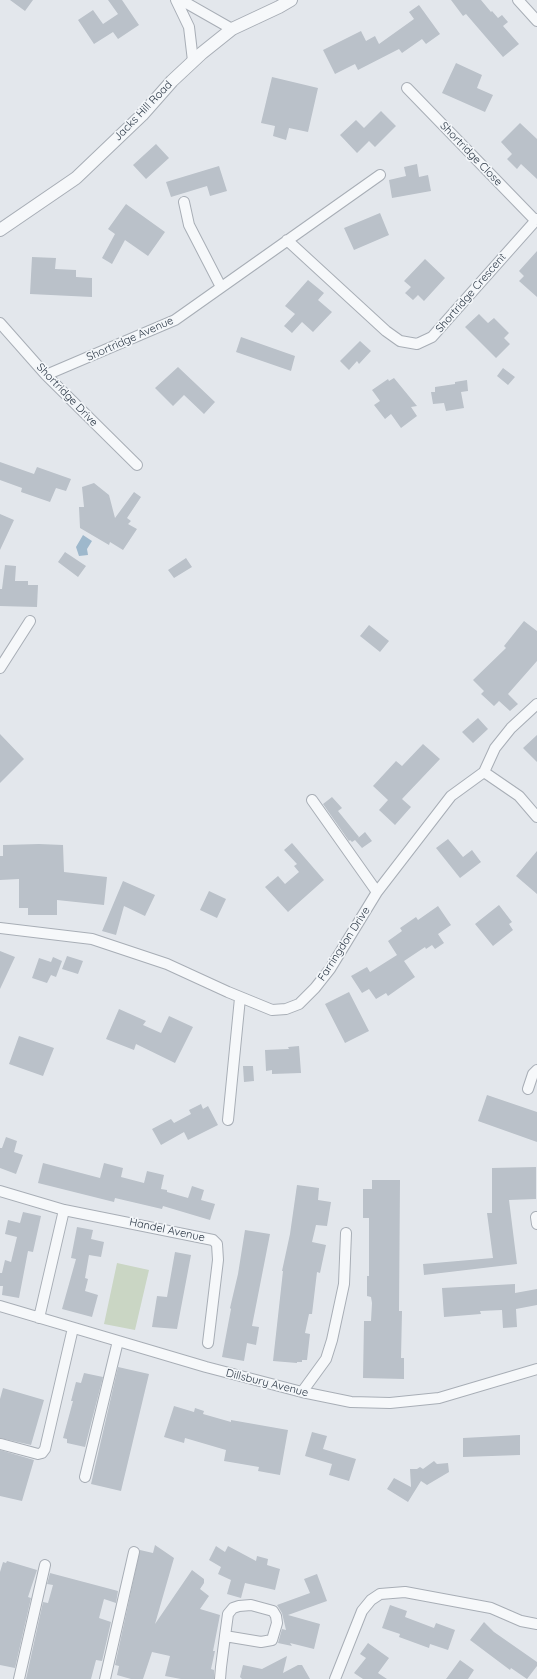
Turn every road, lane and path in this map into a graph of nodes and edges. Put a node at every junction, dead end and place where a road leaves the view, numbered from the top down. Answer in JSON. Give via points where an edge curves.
{"nodes":[{"id":1,"x":176,"y":0,"type":"edge"},
{"id":2,"x":181,"y":0,"type":"edge"},
{"id":3,"x":291,"y":0,"type":"edge"},
{"id":4,"x":518,"y":0,"type":"edge"},
{"id":5,"x":537,"y":22,"type":"edge"},
{"id":6,"x":232,"y":29,"type":"junction"},
{"id":7,"x":193,"y":61,"type":"junction"},
{"id":8,"x":407,"y":88,"type":"dead end"},
{"id":9,"x":380,"y":175,"type":"dead end"},
{"id":10,"x":184,"y":202,"type":"dead end"},
{"id":11,"x":536,"y":219,"type":"edge"},
{"id":12,"x":0,"y":230,"type":"edge"},
{"id":13,"x":287,"y":240,"type":"junction"},
{"id":14,"x":221,"y":287,"type":"junction"},
{"id":15,"x":0,"y":323,"type":"edge"},
{"id":16,"x":46,"y":375,"type":"junction"},
{"id":17,"x":137,"y":465,"type":"dead end"},
{"id":18,"x":30,"y":621,"type":"dead end"},
{"id":19,"x":0,"y":668,"type":"edge"},
{"id":20,"x":537,"y":704,"type":"edge"},
{"id":21,"x":484,"y":772,"type":"junction"},
{"id":22,"x":312,"y":800,"type":"dead end"},
{"id":23,"x":537,"y":817,"type":"edge"},
{"id":24,"x":377,"y":892,"type":"junction"},
{"id":25,"x":0,"y":928,"type":"edge"},
{"id":26,"x":240,"y":998,"type":"junction"},
{"id":27,"x":537,"y":1070,"type":"edge"},
{"id":28,"x":528,"y":1089,"type":"dead end"},
{"id":29,"x":228,"y":1120,"type":"dead end"},
{"id":30,"x":0,"y":1191,"type":"edge"},
{"id":31,"x":64,"y":1210,"type":"junction"},
{"id":32,"x":346,"y":1233,"type":"dead end"},
{"id":33,"x":0,"y":1306,"type":"edge"},
{"id":34,"x":39,"y":1318,"type":"junction"},
{"id":35,"x":73,"y":1328,"type":"junction"},
{"id":36,"x":118,"y":1341,"type":"junction"},
{"id":37,"x":208,"y":1343,"type":"dead end"},
{"id":38,"x":537,"y":1369,"type":"edge"},
{"id":39,"x":302,"y":1392,"type":"junction"},
{"id":40,"x":1,"y":1444,"type":"dead end"},
{"id":41,"x":85,"y":1477,"type":"dead end"},
{"id":42,"x":134,"y":1552,"type":"dead end"},
{"id":43,"x":45,"y":1565,"type":"dead end"},
{"id":44,"x":537,"y":1624,"type":"edge"},
{"id":45,"x":225,"y":1636,"type":"junction"},
{"id":46,"x":18,"y":1679,"type":"edge"},
{"id":47,"x":105,"y":1679,"type":"edge"},
{"id":48,"x":220,"y":1679,"type":"edge"},
{"id":49,"x":335,"y":1679,"type":"edge"}],
"edges":[{"from":1,"to":7,"type":"street","via":[[190,27]]},
{"from":2,"to":6,"type":"street"},
{"from":3,"to":6,"type":"street","name":"Jacks Hill Road"},
{"from":4,"to":5,"type":"street"},
{"from":6,"to":7,"type":"street","name":"Jacks Hill Road"},
{"from":7,"to":12,"type":"street","name":"Jacks Hill Road","via":[[142,115],[76,178]]},
{"from":8,"to":11,"type":"street","name":"Shortridge Close"},
{"from":9,"to":13,"type":"street","name":"Shortridge Avenue"},
{"from":10,"to":14,"type":"street","via":[[189,225]]},
{"from":11,"to":13,"type":"street","name":"Shortridge Crescent","via":[[432,337],[417,344],[400,341],[386,332]]},
{"from":13,"to":14,"type":"street","name":"Shortridge Avenue"},
{"from":14,"to":16,"type":"street","name":"Shortridge Avenue","via":[[175,320]]},
{"from":15,"to":16,"type":"street","name":"Shortridge Drive"},
{"from":16,"to":17,"type":"street","name":"Shortridge Drive"},
{"from":18,"to":19,"type":"street"},
{"from":20,"to":21,"type":"street","via":[[511,728],[495,748]]},
{"from":21,"to":23,"type":"street","via":[[519,796]]},
{"from":21,"to":24,"type":"street","name":"Farringdon Drive","via":[[451,796]]},
{"from":22,"to":24,"type":"street"},
{"from":24,"to":26,"type":"street","name":"Farringdon Drive","via":[[330,969],[299,1004],[286,1009],[272,1010]]},
{"from":25,"to":26,"type":"street","name":"Farringdon Drive","via":[[92,939],[167,964]]},
{"from":26,"to":29,"type":"street"},
{"from":27,"to":28,"type":"street"},
{"from":30,"to":31,"type":"street"},
{"from":31,"to":34,"type":"street"},
{"from":31,"to":37,"type":"street","name":"Handel Avenue","via":[[213,1240],[217,1244],[218,1260]]},
{"from":32,"to":39,"type":"street","via":[[344,1284],[332,1340],[326,1359]]},
{"from":33,"to":34,"type":"street","name":"Dillsbury Avenue"},
{"from":34,"to":35,"type":"street","name":"Dillsbury Avenue"},
{"from":35,"to":36,"type":"street","name":"Dillsbury Avenue"},
{"from":35,"to":40,"type":"street","via":[[42,1453]]},
{"from":36,"to":39,"type":"street","name":"Dillsbury Avenue"},
{"from":36,"to":41,"type":"street"},
{"from":38,"to":39,"type":"street","name":"Dillsbury Avenue","via":[[439,1398],[390,1403],[351,1402]]},
{"from":42,"to":47,"type":"street"},
{"from":43,"to":46,"type":"street"},
{"from":44,"to":49,"type":"street","via":[[521,1621],[491,1608],[405,1592],[380,1594],[362,1610]]},
{"from":45,"to":45,"type":"street","via":[[228,1614],[233,1608],[251,1605],[273,1611],[276,1616],[277,1623],[272,1640],[261,1642]]},
{"from":45,"to":48,"type":"street"}]}
